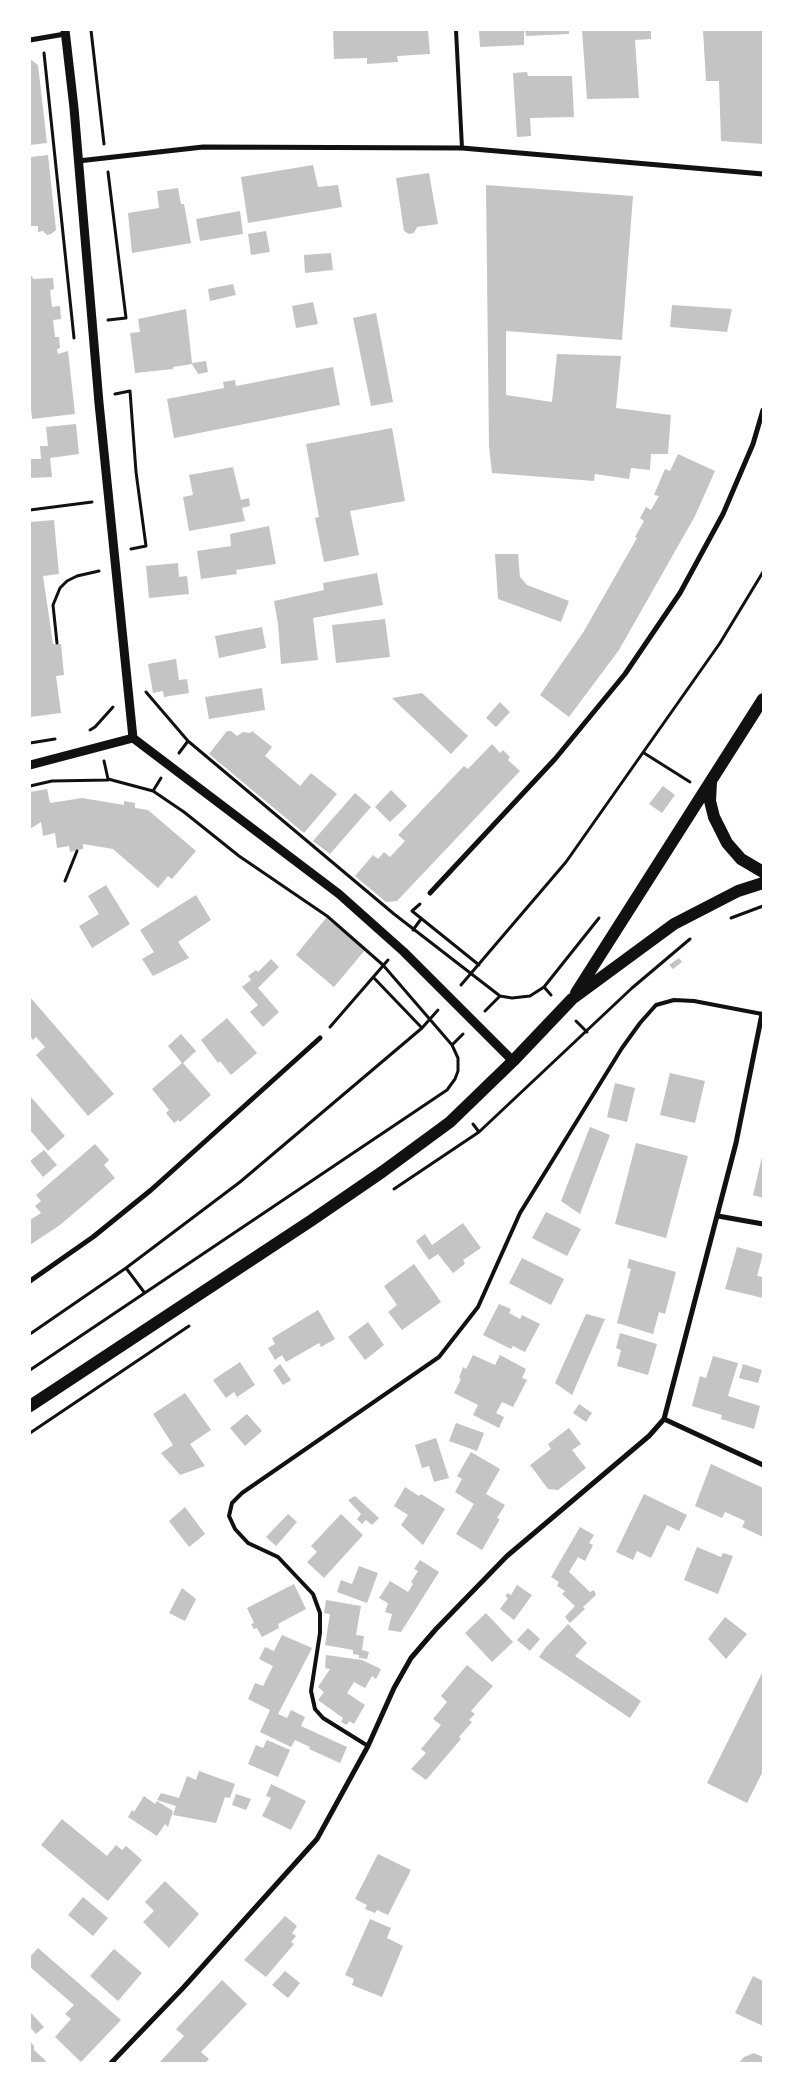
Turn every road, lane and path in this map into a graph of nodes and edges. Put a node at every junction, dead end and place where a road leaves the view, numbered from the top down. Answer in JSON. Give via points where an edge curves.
{"nodes":[{"id":1,"x":91,"y":30,"type":"edge"},
{"id":2,"x":456,"y":30,"type":"edge"},
{"id":3,"x":65,"y":32,"type":"edge"},
{"id":4,"x":30,"y":40,"type":"edge"},
{"id":5,"x":462,"y":148,"type":"junction"},
{"id":6,"x":106,"y":158,"type":"junction"},
{"id":7,"x":78,"y":161,"type":"junction"},
{"id":8,"x":763,"y":174,"type":"edge"},
{"id":9,"x":108,"y":330,"type":"dead end"},
{"id":10,"x":112,"y":385,"type":"dead end"},
{"id":11,"x":763,"y":410,"type":"edge"},
{"id":12,"x":92,"y":502,"type":"dead end"},
{"id":13,"x":30,"y":510,"type":"edge"},
{"id":14,"x":132,"y":557,"type":"dead end"},
{"id":15,"x":100,"y":570,"type":"dead end"},
{"id":16,"x":57,"y":644,"type":"dead end"},
{"id":17,"x":146,"y":684,"type":"dead end"},
{"id":18,"x":763,"y":699,"type":"edge"},
{"id":19,"x":96,"y":727,"type":"dead end"},
{"id":20,"x":133,"y":738,"type":"junction"},
{"id":21,"x":188,"y":741,"type":"dead end"},
{"id":22,"x":100,"y":747,"type":"junction"},
{"id":23,"x":644,"y":753,"type":"dead end"},
{"id":24,"x":30,"y":765,"type":"edge"},
{"id":25,"x":109,"y":780,"type":"junction"},
{"id":26,"x":711,"y":782,"type":"junction"},
{"id":27,"x":693,"y":783,"type":"dead end"},
{"id":28,"x":30,"y":786,"type":"edge"},
{"id":29,"x":153,"y":791,"type":"dead end"},
{"id":30,"x":77,"y":851,"type":"dead end"},
{"id":31,"x":763,"y":872,"type":"edge"},
{"id":32,"x":65,"y":880,"type":"dead end"},
{"id":33,"x":763,"y":883,"type":"edge"},
{"id":34,"x":430,"y":893,"type":"dead end"},
{"id":35,"x":763,"y":906,"type":"edge"},
{"id":36,"x":724,"y":922,"type":"dead end"},
{"id":37,"x":413,"y":929,"type":"dead end"},
{"id":38,"x":418,"y":933,"type":"dead end"},
{"id":39,"x":692,"y":937,"type":"dead end"},
{"id":40,"x":401,"y":950,"type":"junction"},
{"id":41,"x":480,"y":965,"type":"dead end"},
{"id":42,"x":389,"y":972,"type":"dead end"},
{"id":43,"x":373,"y":978,"type":"junction"},
{"id":44,"x":500,"y":996,"type":"dead end"},
{"id":45,"x":572,"y":999,"type":"junction"},
{"id":46,"x":762,"y":1014,"type":"edge"},
{"id":47,"x":422,"y":1028,"type":"dead end"},
{"id":48,"x":320,"y":1038,"type":"joint"},
{"id":49,"x":452,"y":1045,"type":"dead end"},
{"id":50,"x":512,"y":1061,"type":"junction"},
{"id":51,"x":447,"y":1090,"type":"dead end"},
{"id":52,"x":462,"y":1110,"type":"junction"},
{"id":53,"x":718,"y":1216,"type":"junction"},
{"id":54,"x":763,"y":1224,"type":"edge"},
{"id":55,"x":126,"y":1268,"type":"dead end"},
{"id":56,"x":30,"y":1281,"type":"edge"},
{"id":57,"x":144,"y":1292,"type":"junction"},
{"id":58,"x":30,"y":1370,"type":"edge"},
{"id":59,"x":30,"y":1406,"type":"edge"},
{"id":60,"x":664,"y":1419,"type":"junction"},
{"id":61,"x":763,"y":1465,"type":"edge"},
{"id":62,"x":368,"y":1746,"type":"junction"},
{"id":63,"x":111,"y":2063,"type":"edge"}],
"edges":[{"from":1,"to":6,"type":"path"},
{"from":2,"to":5,"type":"lane"},
{"from":3,"to":4,"type":"street"},
{"from":3,"to":7,"type":"street"},
{"from":5,"to":6,"type":"street","via":[[203,147]]},
{"from":5,"to":8,"type":"street"},
{"from":6,"to":7,"type":"street"},
{"from":6,"to":9,"type":"path","via":[[126,318],[107,320]]},
{"from":7,"to":20,"type":"street"},
{"from":10,"to":14,"type":"path","via":[[113,394],[130,391],[146,546],[131,549]]},
{"from":11,"to":34,"type":"street","via":[[753,444],[723,514],[680,593],[625,674],[555,760]]},
{"from":12,"to":13,"type":"path"},
{"from":15,"to":16,"type":"path","via":[[76,576],[60,588],[54,605]]},
{"from":17,"to":21,"type":"path","via":[[147,693]]},
{"from":18,"to":26,"type":"main road"},
{"from":19,"to":22,"type":"path"},
{"from":20,"to":22,"type":"street"},
{"from":20,"to":40,"type":"street","via":[[322,881]]},
{"from":22,"to":24,"type":"street"},
{"from":22,"to":25,"type":"path"},
{"from":23,"to":27,"type":"path"},
{"from":25,"to":28,"type":"path"},
{"from":25,"to":29,"type":"path"},
{"from":26,"to":31,"type":"main road","via":[[712,809],[727,843],[741,859]]},
{"from":26,"to":45,"type":"main road"},
{"from":30,"to":32,"type":"path"},
{"from":33,"to":45,"type":"main road","via":[[738,890],[674,924]]},
{"from":35,"to":36,"type":"path"},
{"from":37,"to":41,"type":"path","via":[[421,918]]},
{"from":38,"to":44,"type":"path"},
{"from":39,"to":52,"type":"path","via":[[637,983],[479,1132]]},
{"from":40,"to":43,"type":"path"},
{"from":40,"to":50,"type":"street"},
{"from":42,"to":49,"type":"path"},
{"from":43,"to":47,"type":"path"},
{"from":43,"to":48,"type":"path"},
{"from":45,"to":50,"type":"main road"},
{"from":46,"to":53,"type":"street"},
{"from":46,"to":62,"type":"lane","via":[[694,1001],[674,1000],[656,1006],[622,1048],[520,1213],[478,1307],[439,1357],[232,1503],[229,1516],[235,1530],[248,1543],[278,1557],[313,1594],[320,1613],[311,1691],[315,1709],[323,1718]]},
{"from":48,"to":56,"type":"street","via":[[151,1190],[93,1237]]},
{"from":50,"to":52,"type":"main road"},
{"from":51,"to":57,"type":"path"},
{"from":52,"to":59,"type":"main road","via":[[374,1178]]},
{"from":53,"to":54,"type":"street"},
{"from":53,"to":60,"type":"street"},
{"from":55,"to":57,"type":"path"},
{"from":57,"to":58,"type":"path"},
{"from":60,"to":61,"type":"street"},
{"from":60,"to":62,"type":"street","via":[[649,1436],[507,1556],[436,1629],[411,1658]]},
{"from":62,"to":63,"type":"street","via":[[317,1839],[165,2008]]}]}
